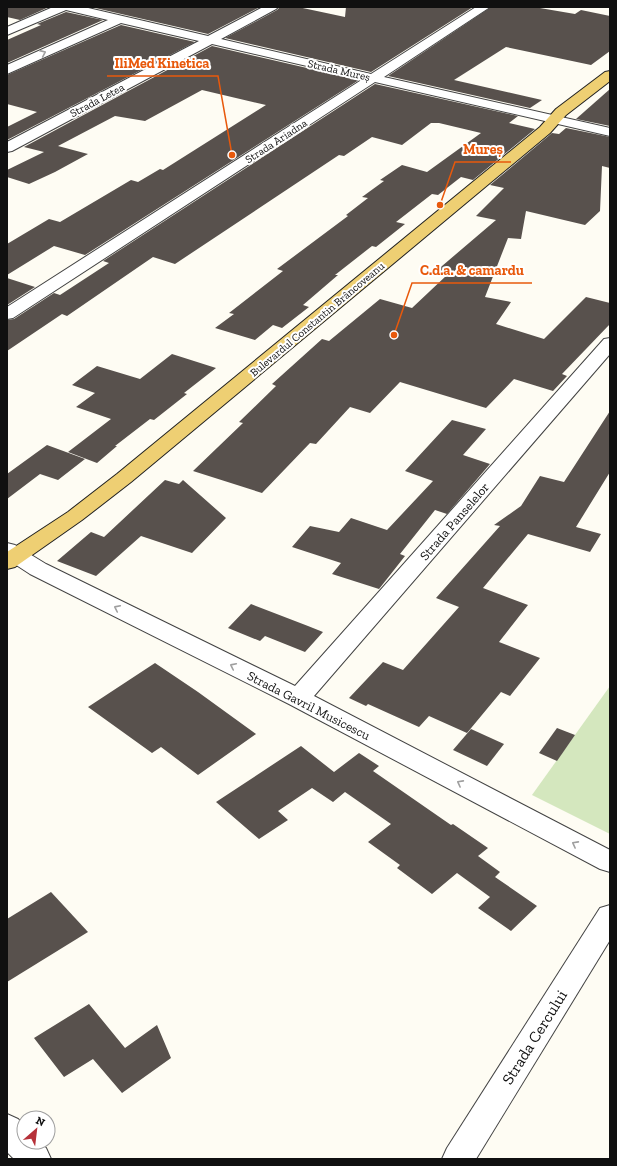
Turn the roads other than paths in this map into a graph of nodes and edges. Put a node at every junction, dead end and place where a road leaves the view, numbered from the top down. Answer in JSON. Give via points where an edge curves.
{"nodes":[{"id":1,"x":63,"y":7,"type":"edge"},
{"id":2,"x":68,"y":7,"type":"edge"},
{"id":3,"x":272,"y":7,"type":"edge"},
{"id":4,"x":484,"y":7,"type":"edge"},
{"id":5,"x":119,"y":19,"type":"junction"},
{"id":6,"x":8,"y":30,"type":"edge"},
{"id":7,"x":210,"y":40,"type":"junction"},
{"id":8,"x":7,"y":70,"type":"edge"},
{"id":9,"x":610,"y":75,"type":"edge"},
{"id":10,"x":374,"y":78,"type":"junction"},
{"id":11,"x":554,"y":120,"type":"junction"},
{"id":12,"x":610,"y":132,"type":"edge"},
{"id":13,"x":7,"y":148,"type":"edge"},
{"id":14,"x":7,"y":314,"type":"edge"},
{"id":15,"x":610,"y":344,"type":"edge"},
{"id":16,"x":11,"y":556,"type":"edge"},
{"id":17,"x":298,"y":698,"type":"junction"},
{"id":18,"x":610,"y":862,"type":"edge"},
{"id":19,"x":610,"y":916,"type":"edge"},
{"id":20,"x":7,"y":1129,"type":"edge"},
{"id":21,"x":35,"y":1159,"type":"edge"},
{"id":22,"x":458,"y":1159,"type":"edge"}],
"edges":[{"from":1,"to":6,"type":"street"},
{"from":2,"to":5,"type":"street","name":"Strada Mureș"},
{"from":3,"to":7,"type":"street","name":"Strada Letea"},
{"from":4,"to":10,"type":"street","name":"Strada Ariadna"},
{"from":5,"to":7,"type":"street","name":"Strada Mureș"},
{"from":8,"to":5,"type":"street","one_way":true},
{"from":7,"to":10,"type":"street","name":"Strada Mureș"},
{"from":7,"to":13,"type":"street","name":"Strada Letea"},
{"from":9,"to":11,"type":"main road","name":"Bulevardul Constantin Brâncoveanu"},
{"from":10,"to":11,"type":"street","name":"Strada Mureș"},
{"from":10,"to":14,"type":"street","name":"Strada Ariadna"},
{"from":11,"to":12,"type":"street","name":"Strada Mureș"},
{"from":11,"to":16,"type":"main road","name":"Bulevardul Constantin Brâncoveanu","via":[[124,478],[75,516]]},
{"from":15,"to":17,"type":"street","name":"Strada Panselelor"},
{"from":17,"to":16,"type":"street","name":"Strada Gavril Musicescu","one_way":true},
{"from":18,"to":17,"type":"street","name":"Strada Gavril Musicescu","one_way":true},
{"from":19,"to":22,"type":"street","name":"Strada Cercului"},
{"from":20,"to":21,"type":"street"}]}
